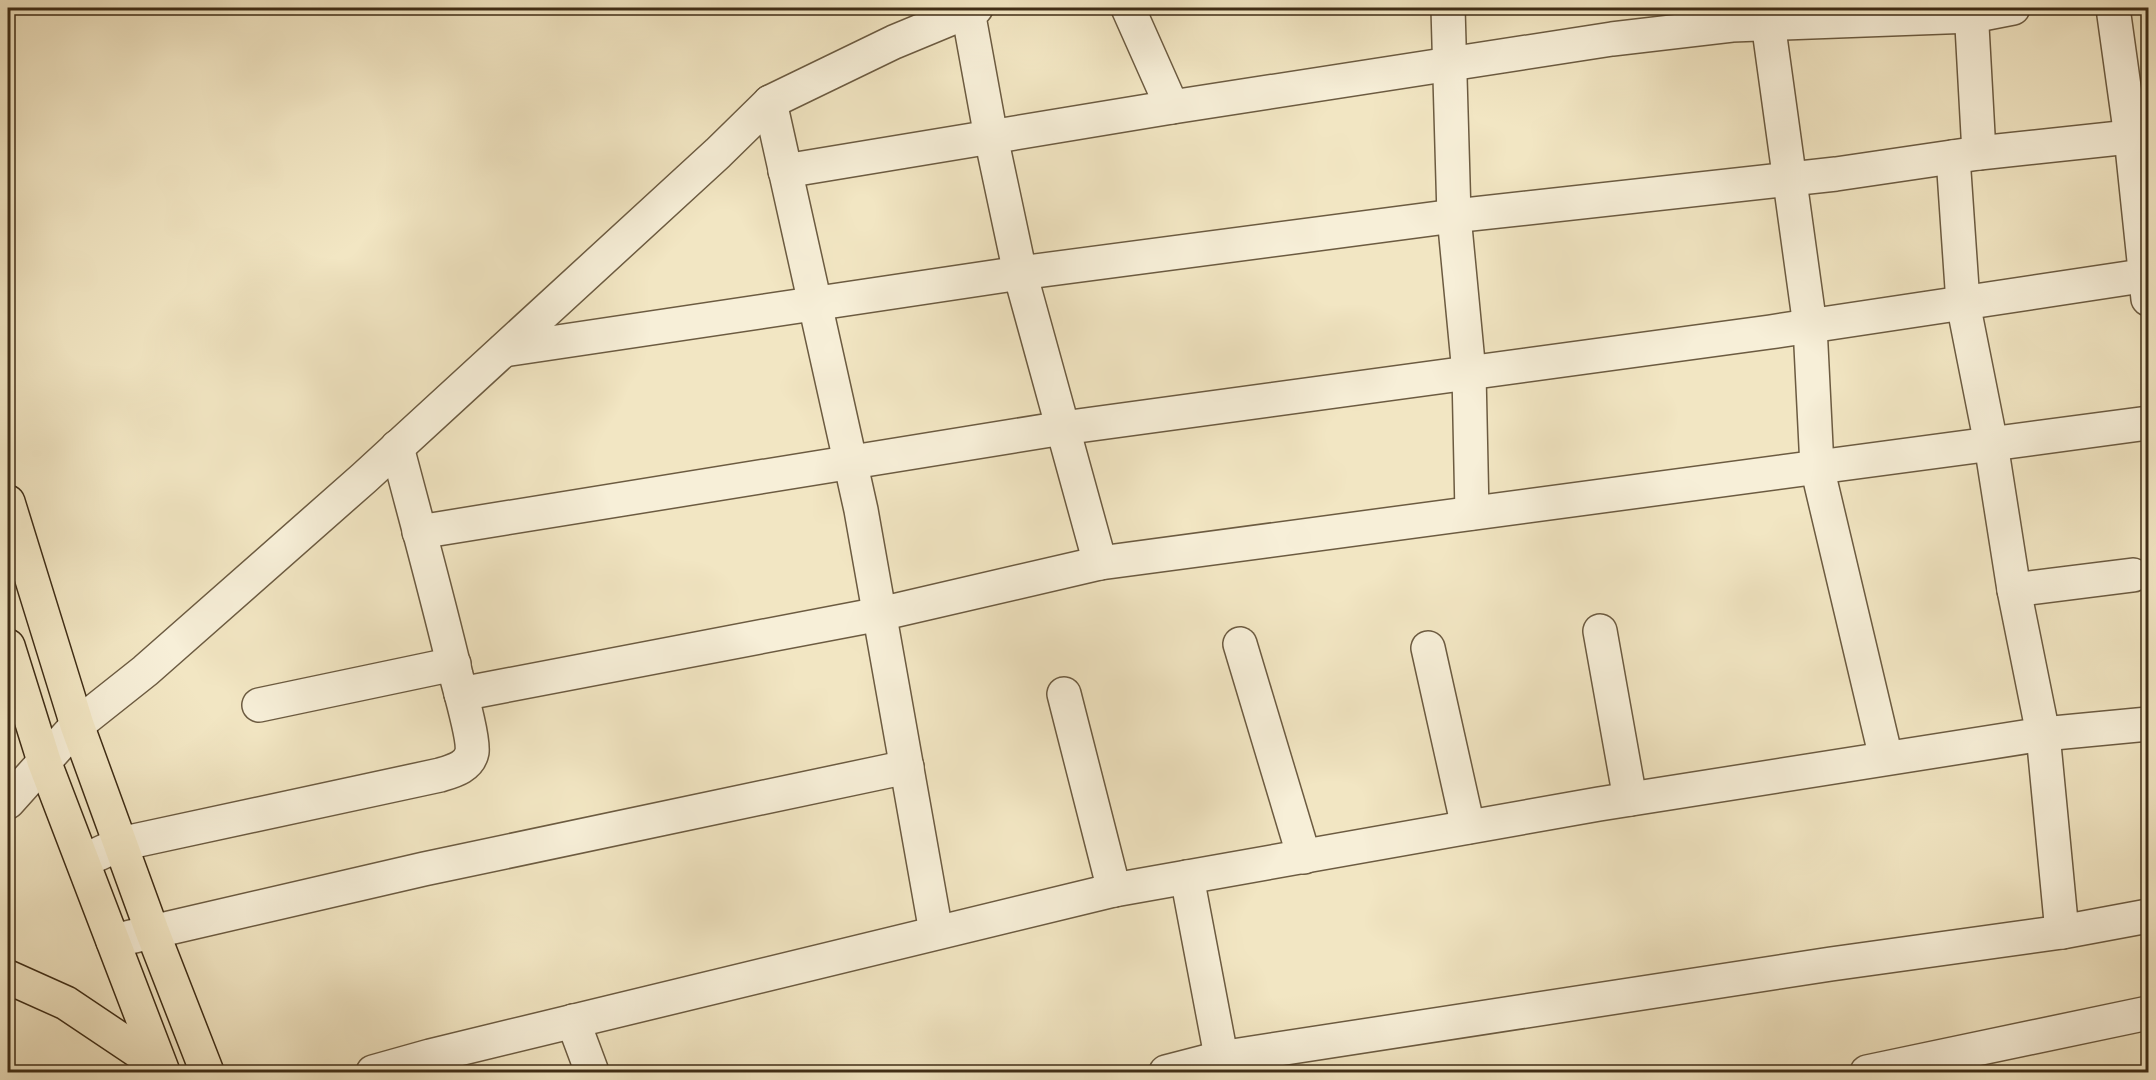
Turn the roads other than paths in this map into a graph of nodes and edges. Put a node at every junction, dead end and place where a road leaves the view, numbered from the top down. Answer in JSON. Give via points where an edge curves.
{"nodes":[{"id":1,"x":1128,"y":8,"type":"edge"},
{"id":2,"x":1448,"y":8,"type":"edge"},
{"id":3,"x":2013,"y":8,"type":"edge"},
{"id":4,"x":2113,"y":8,"type":"edge"},
{"id":5,"x":972,"y":9,"type":"edge"},
{"id":6,"x":1972,"y":11,"type":"edge"},
{"id":7,"x":1767,"y":15,"type":"edge"},
{"id":8,"x":1449,"y":64,"type":"junction"},
{"id":9,"x":770,"y":102,"type":"junction"},
{"id":10,"x":1172,"y":107,"type":"junction"},
{"id":11,"x":2140,"y":136,"type":"edge"},
{"id":12,"x":991,"y":137,"type":"junction"},
{"id":13,"x":1966,"y":155,"type":"junction"},
{"id":14,"x":785,"y":171,"type":"junction"},
{"id":15,"x":1790,"y":179,"type":"junction"},
{"id":16,"x":1454,"y":216,"type":"junction"},
{"id":17,"x":1020,"y":273,"type":"junction"},
{"id":18,"x":2148,"y":283,"type":"edge"},
{"id":19,"x":1964,"y":303,"type":"junction"},
{"id":20,"x":816,"y":305,"type":"junction"},
{"id":21,"x":1810,"y":326,"type":"junction"},
{"id":22,"x":504,"y":350,"type":"junction"},
{"id":23,"x":1469,"y":373,"type":"junction"},
{"id":24,"x":2148,"y":423,"type":"edge"},
{"id":25,"x":1063,"y":428,"type":"junction"},
{"id":26,"x":1991,"y":444,"type":"junction"},
{"id":27,"x":397,"y":447,"type":"junction"},
{"id":28,"x":851,"y":464,"type":"junction"},
{"id":29,"x":1817,"y":467,"type":"junction"},
{"id":30,"x":8,"y":502,"type":"edge"},
{"id":31,"x":1472,"y":513,"type":"junction"},
{"id":32,"x":420,"y":532,"type":"junction"},
{"id":33,"x":1100,"y":563,"type":"junction"},
{"id":34,"x":2133,"y":575,"type":"dead end"},
{"id":35,"x":2014,"y":590,"type":"junction"},
{"id":36,"x":880,"y":614,"type":"junction"},
{"id":37,"x":1600,"y":631,"type":"dead end"},
{"id":38,"x":1240,"y":644,"type":"dead end"},
{"id":39,"x":8,"y":646,"type":"edge"},
{"id":40,"x":1428,"y":648,"type":"dead end"},
{"id":41,"x":458,"y":679,"type":"junction"},
{"id":42,"x":1064,"y":694,"type":"dead end"},
{"id":43,"x":259,"y":705,"type":"dead end"},
{"id":44,"x":2148,"y":724,"type":"edge"},
{"id":45,"x":77,"y":725,"type":"junction"},
{"id":46,"x":2043,"y":734,"type":"junction"},
{"id":47,"x":1886,"y":758,"type":"junction"},
{"id":48,"x":44,"y":761,"type":"junction"},
{"id":49,"x":907,"y":767,"type":"junction"},
{"id":50,"x":1630,"y":799,"type":"junction"},
{"id":51,"x":8,"y":802,"type":"edge"},
{"id":52,"x":1468,"y":827,"type":"junction"},
{"id":53,"x":120,"y":844,"type":"junction"},
{"id":54,"x":1304,"y":856,"type":"junction"},
{"id":55,"x":83,"y":861,"type":"junction"},
{"id":56,"x":1187,"y":878,"type":"junction"},
{"id":57,"x":1114,"y":890,"type":"junction"},
{"id":58,"x":2148,"y":916,"type":"edge"},
{"id":59,"x":152,"y":931,"type":"junction"},
{"id":60,"x":936,"y":932,"type":"junction"},
{"id":61,"x":2062,"y":932,"type":"junction"},
{"id":62,"x":113,"y":941,"type":"junction"},
{"id":63,"x":8,"y":977,"type":"edge"},
{"id":64,"x":2148,"y":1012,"type":"edge"},
{"id":65,"x":573,"y":1021,"type":"junction"},
{"id":66,"x":1222,"y":1065,"type":"edge"},
{"id":67,"x":162,"y":1069,"type":"edge"},
{"id":68,"x":207,"y":1072,"type":"edge"},
{"id":69,"x":373,"y":1072,"type":"edge"},
{"id":70,"x":592,"y":1072,"type":"edge"},
{"id":71,"x":1166,"y":1072,"type":"edge"},
{"id":72,"x":1867,"y":1072,"type":"edge"}],
"edges":[{"from":1,"to":10,"type":"street"},
{"from":2,"to":8,"type":"street"},
{"from":3,"to":6,"type":"street"},
{"from":4,"to":11,"type":"street"},
{"from":5,"to":9,"type":"street"},
{"from":5,"to":12,"type":"street"},
{"from":6,"to":7,"type":"street"},
{"from":6,"to":13,"type":"street"},
{"from":7,"to":8,"type":"street","via":[[1732,25]]},
{"from":7,"to":15,"type":"street"},
{"from":8,"to":10,"type":"street"},
{"from":8,"to":16,"type":"street"},
{"from":9,"to":14,"type":"street"},
{"from":9,"to":22,"type":"street"},
{"from":10,"to":12,"type":"street"},
{"from":11,"to":13,"type":"street"},
{"from":11,"to":18,"type":"street"},
{"from":12,"to":14,"type":"street"},
{"from":12,"to":17,"type":"street"},
{"from":13,"to":15,"type":"street"},
{"from":13,"to":19,"type":"street"},
{"from":14,"to":20,"type":"street"},
{"from":15,"to":16,"type":"street"},
{"from":15,"to":21,"type":"street"},
{"from":16,"to":17,"type":"street"},
{"from":16,"to":23,"type":"street"},
{"from":17,"to":20,"type":"street"},
{"from":17,"to":25,"type":"street"},
{"from":18,"to":19,"type":"street"},
{"from":19,"to":21,"type":"street"},
{"from":19,"to":26,"type":"street"},
{"from":20,"to":22,"type":"street"},
{"from":20,"to":28,"type":"street"},
{"from":21,"to":23,"type":"street"},
{"from":21,"to":29,"type":"street"},
{"from":22,"to":27,"type":"street"},
{"from":23,"to":25,"type":"street"},
{"from":23,"to":31,"type":"street"},
{"from":24,"to":26,"type":"street"},
{"from":25,"to":28,"type":"street"},
{"from":25,"to":33,"type":"street"},
{"from":26,"to":29,"type":"street"},
{"from":26,"to":35,"type":"street"},
{"from":27,"to":32,"type":"street"},
{"from":27,"to":45,"type":"street","via":[[145,671]]},
{"from":28,"to":32,"type":"street"},
{"from":28,"to":36,"type":"street"},
{"from":29,"to":31,"type":"street"},
{"from":29,"to":47,"type":"street"},
{"from":30,"to":45,"type":"main road"},
{"from":31,"to":33,"type":"street"},
{"from":32,"to":41,"type":"street"},
{"from":33,"to":36,"type":"street"},
{"from":34,"to":35,"type":"street"},
{"from":35,"to":46,"type":"street"},
{"from":36,"to":41,"type":"street"},
{"from":36,"to":49,"type":"street"},
{"from":37,"to":50,"type":"street"},
{"from":38,"to":54,"type":"street"},
{"from":39,"to":48,"type":"main road"},
{"from":40,"to":52,"type":"street"},
{"from":41,"to":43,"type":"street"},
{"from":41,"to":53,"type":"street","via":[[472,750],[469,759],[455,770]]},
{"from":42,"to":57,"type":"street"},
{"from":44,"to":46,"type":"street"},
{"from":45,"to":48,"type":"street"},
{"from":45,"to":53,"type":"main road"},
{"from":46,"to":47,"type":"street"},
{"from":46,"to":61,"type":"street"},
{"from":47,"to":50,"type":"street"},
{"from":48,"to":51,"type":"street"},
{"from":48,"to":55,"type":"main road"},
{"from":49,"to":59,"type":"street"},
{"from":49,"to":60,"type":"street"},
{"from":50,"to":52,"type":"street"},
{"from":52,"to":54,"type":"street"},
{"from":53,"to":55,"type":"street"},
{"from":53,"to":59,"type":"main road"},
{"from":54,"to":56,"type":"street"},
{"from":55,"to":62,"type":"main road"},
{"from":56,"to":57,"type":"street"},
{"from":56,"to":66,"type":"street"},
{"from":57,"to":60,"type":"street"},
{"from":58,"to":61,"type":"street"},
{"from":59,"to":62,"type":"street"},
{"from":59,"to":68,"type":"main road"},
{"from":60,"to":65,"type":"street"},
{"from":61,"to":66,"type":"street","via":[[1831,964]]},
{"from":62,"to":67,"type":"main road"},
{"from":63,"to":67,"type":"main road","via":[[66,1003]]},
{"from":64,"to":72,"type":"street"},
{"from":65,"to":69,"type":"street"},
{"from":65,"to":70,"type":"street"},
{"from":66,"to":71,"type":"street"}]}
